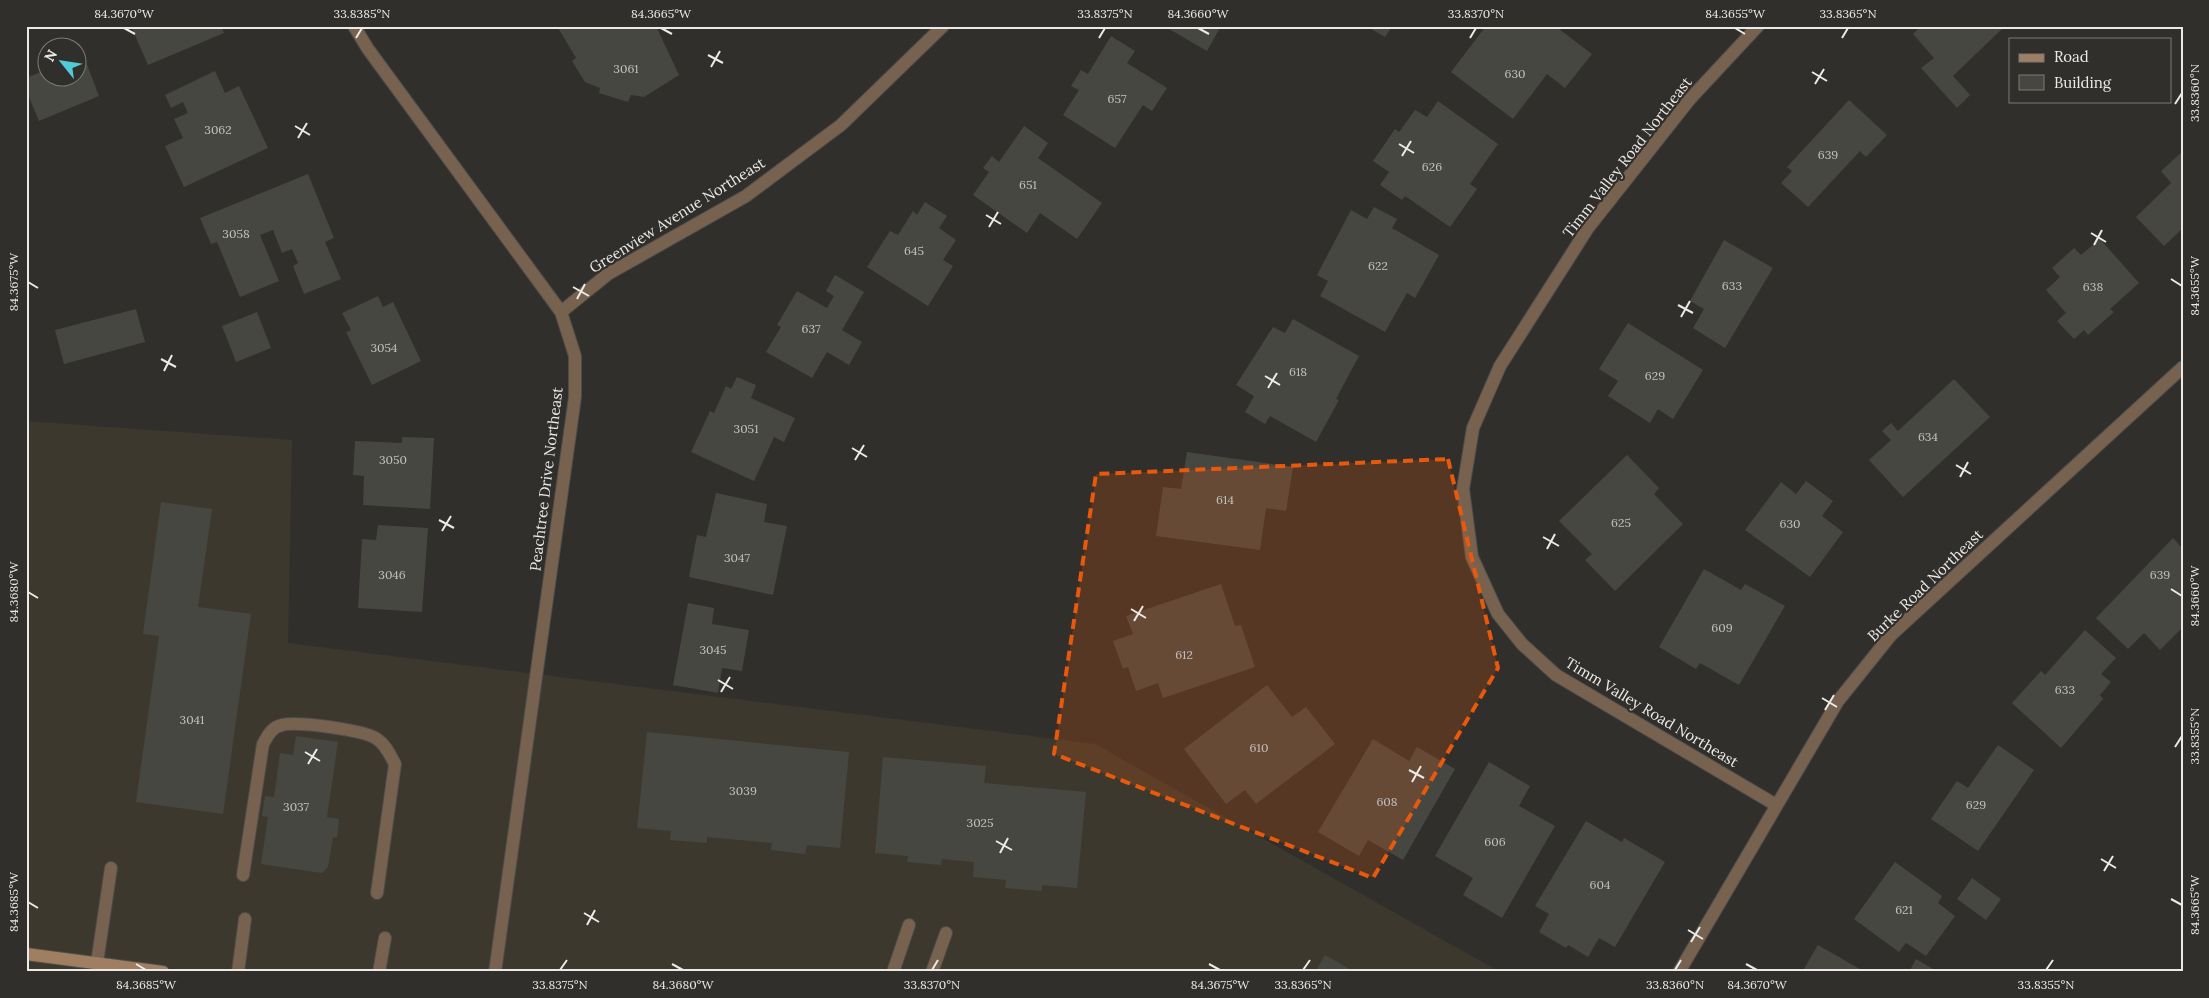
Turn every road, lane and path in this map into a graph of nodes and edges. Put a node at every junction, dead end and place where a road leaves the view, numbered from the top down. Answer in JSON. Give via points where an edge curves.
{"nodes":[{"id":1,"x":354,"y":26,"type":"edge"},
{"id":2,"x":943,"y":26,"type":"edge"},
{"id":3,"x":1758,"y":26,"type":"edge"},
{"id":4,"x":561,"y":312,"type":"junction"},
{"id":5,"x":2183,"y":367,"type":"edge"},
{"id":6,"x":1776,"y":805,"type":"junction"},
{"id":7,"x":112,"y":868,"type":"dead end"},
{"id":8,"x":243,"y":875,"type":"dead end"},
{"id":9,"x":377,"y":893,"type":"dead end"},
{"id":10,"x":245,"y":919,"type":"dead end"},
{"id":11,"x":909,"y":925,"type":"dead end"},
{"id":12,"x":946,"y":933,"type":"dead end"},
{"id":13,"x":385,"y":938,"type":"dead end"},
{"id":14,"x":26,"y":954,"type":"edge"},
{"id":15,"x":97,"y":963,"type":"junction"},
{"id":16,"x":163,"y":972,"type":"edge"},
{"id":17,"x":238,"y":972,"type":"edge"},
{"id":18,"x":379,"y":972,"type":"edge"},
{"id":19,"x":496,"y":972,"type":"edge"},
{"id":20,"x":893,"y":972,"type":"edge"},
{"id":21,"x":932,"y":972,"type":"edge"},
{"id":22,"x":1679,"y":972,"type":"edge"}],
"edges":[{"from":1,"to":4,"type":"street","name":"Peachtree Drive Northeast"},
{"from":2,"to":4,"type":"street","name":"Greenview Avenue Northeast","via":[[841,125],[746,196],[608,274]]},
{"from":3,"to":6,"type":"street","name":"Timm Valley Road Northeast","via":[[1690,99],[1588,228],[1500,366],[1473,428],[1463,489],[1472,557],[1498,614],[1522,644],[1556,674]]},
{"from":4,"to":19,"type":"street","name":"Peachtree Drive Northeast","via":[[575,356],[575,397]]},
{"from":5,"to":6,"type":"street","name":"Burke Road Northeast","via":[[1892,635],[1838,701]]},
{"from":6,"to":22,"type":"street","name":"Burke Road Northeast"},
{"from":7,"to":15,"type":"street"},
{"from":8,"to":9,"type":"street","via":[[262,751],[270,732],[281,725],[300,724],[360,731],[377,738],[395,764]]},
{"from":10,"to":17,"type":"street"},
{"from":11,"to":20,"type":"street"},
{"from":12,"to":21,"type":"street"},
{"from":13,"to":18,"type":"street"},
{"from":14,"to":15,"type":"main road"},
{"from":15,"to":16,"type":"main road"}]}
